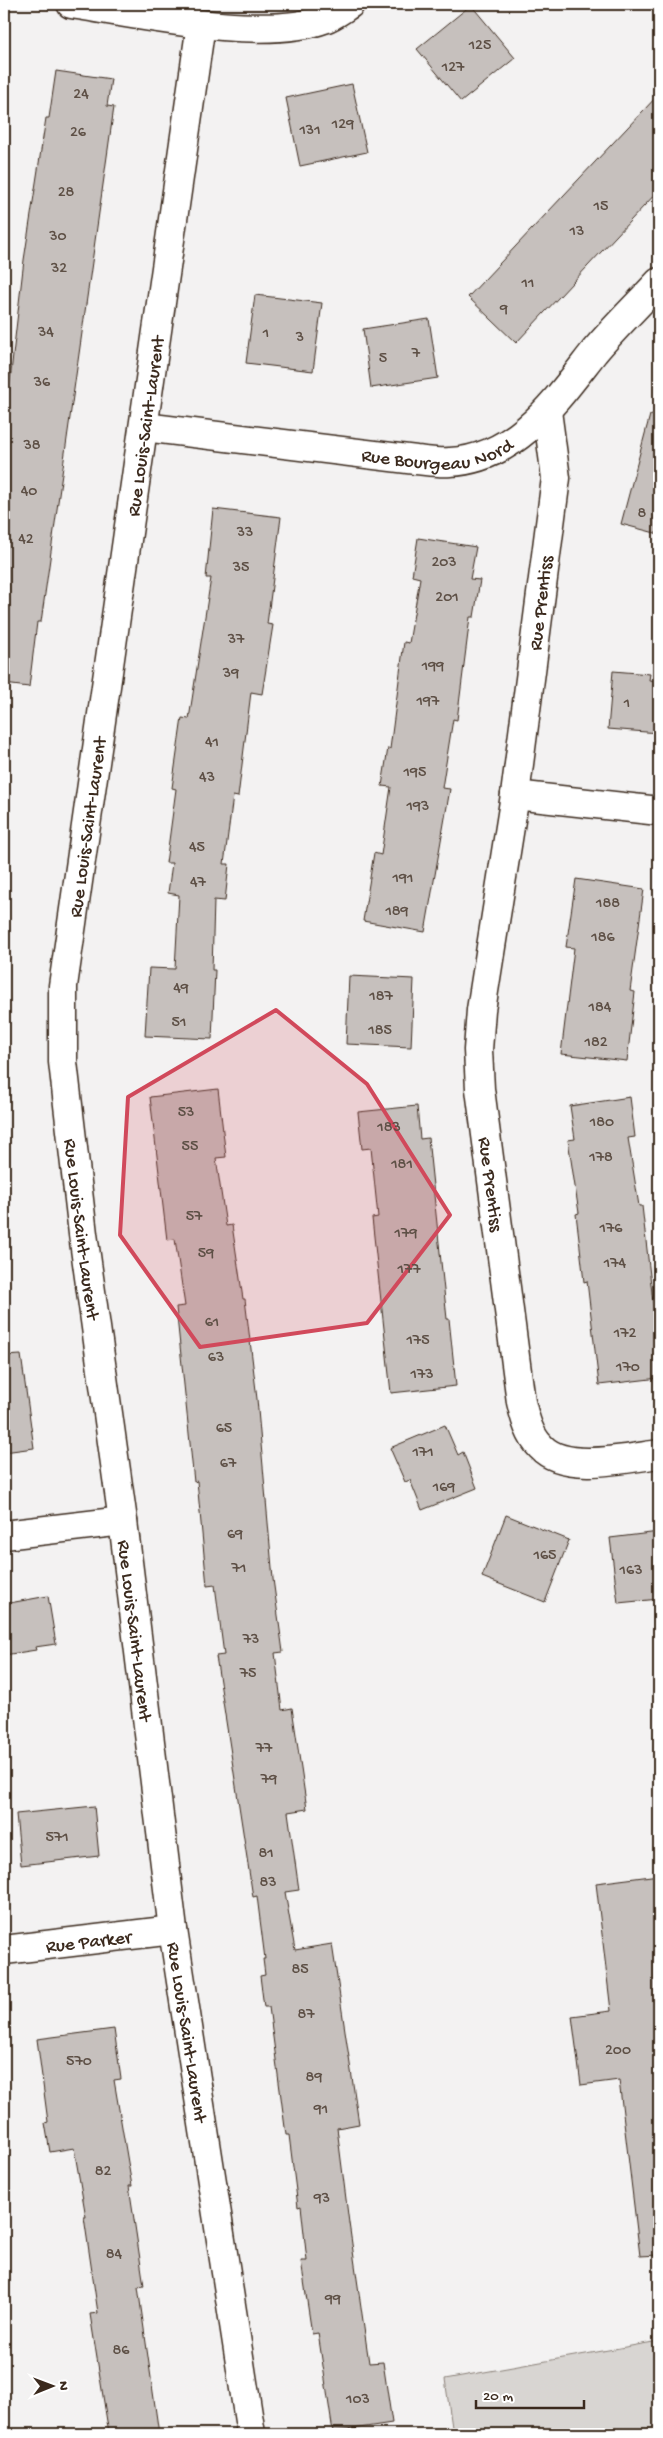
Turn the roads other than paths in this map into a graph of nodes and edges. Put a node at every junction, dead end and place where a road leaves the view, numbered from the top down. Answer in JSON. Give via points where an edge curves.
{"nodes":[{"id":1,"x":71,"y":4,"type":"edge"},
{"id":2,"x":350,"y":4,"type":"edge"},
{"id":3,"x":201,"y":24,"type":"junction"},
{"id":4,"x":659,"y":282,"type":"edge"},
{"id":5,"x":547,"y":411,"type":"junction"},
{"id":6,"x":144,"y":427,"type":"junction"},
{"id":7,"x":515,"y":795,"type":"junction"},
{"id":8,"x":659,"y":811,"type":"edge"},
{"id":9,"x":659,"y":1454,"type":"edge"},
{"id":10,"x":123,"y":1521,"type":"junction"},
{"id":11,"x":4,"y":1535,"type":"edge"},
{"id":12,"x":172,"y":1930,"type":"junction"},
{"id":13,"x":4,"y":1950,"type":"edge"},
{"id":14,"x":251,"y":2434,"type":"edge"}],
"edges":[{"from":1,"to":3,"type":"street"},
{"from":2,"to":3,"type":"street","via":[[325,19],[299,26]]},
{"from":3,"to":6,"type":"street","name":"Rue Louis-Saint-Laurent"},
{"from":4,"to":5,"type":"street","name":"Rue Bourgeau Nord","via":[[596,350]]},
{"from":5,"to":6,"type":"street","name":"Rue Bourgeau Nord","via":[[512,441],[486,455],[451,462]]},
{"from":5,"to":7,"type":"street","name":"Rue Prentiss","via":[[556,478]]},
{"from":6,"to":10,"type":"street","name":"Rue Louis-Saint-Laurent","via":[[63,986],[62,1021],[63,1062],[83,1234]]},
{"from":7,"to":8,"type":"street"},
{"from":7,"to":9,"type":"street","name":"Rue Prentiss","via":[[481,1010],[478,1050],[480,1089],[521,1402],[528,1428],[541,1448],[558,1458],[598,1461]]},
{"from":10,"to":11,"type":"street"},
{"from":10,"to":12,"type":"street","name":"Rue Louis-Saint-Laurent"},
{"from":12,"to":13,"type":"street","name":"Rue Parker"},
{"from":12,"to":14,"type":"street","name":"Rue Louis-Saint-Laurent"}]}
